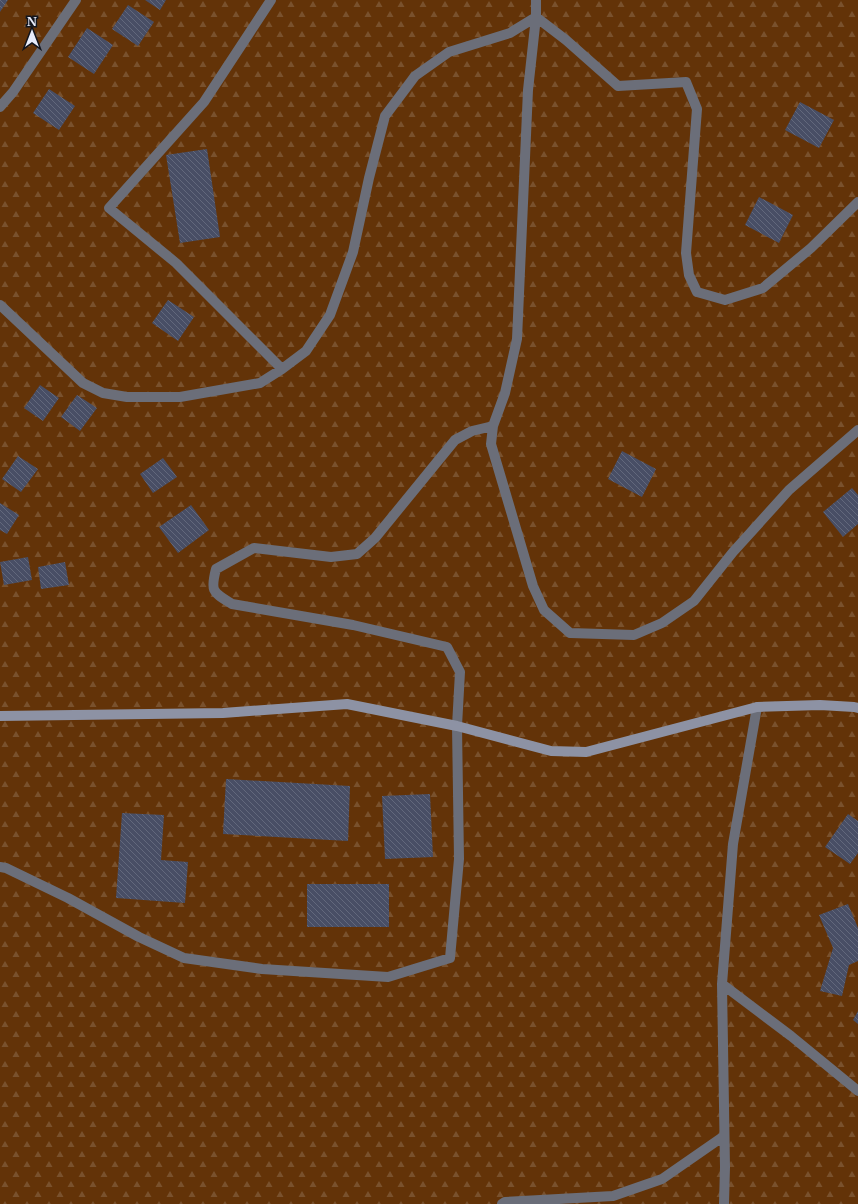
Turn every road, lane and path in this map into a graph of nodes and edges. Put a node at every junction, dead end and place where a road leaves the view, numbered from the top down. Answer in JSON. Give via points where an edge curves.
{"nodes":[{"id":1,"x":76,"y":0,"type":"edge"},
{"id":2,"x":271,"y":0,"type":"edge"},
{"id":3,"x":536,"y":0,"type":"edge"},
{"id":4,"x":536,"y":17,"type":"junction"},
{"id":5,"x":0,"y":107,"type":"edge"},
{"id":6,"x":858,"y":202,"type":"edge"},
{"id":7,"x":0,"y":306,"type":"edge"},
{"id":8,"x":282,"y":369,"type":"junction"},
{"id":9,"x":493,"y":426,"type":"junction"},
{"id":10,"x":858,"y":430,"type":"edge"},
{"id":11,"x":757,"y":707,"type":"junction"},
{"id":12,"x":858,"y":708,"type":"edge"},
{"id":13,"x":0,"y":716,"type":"edge"},
{"id":14,"x":457,"y":726,"type":"junction"},
{"id":15,"x":0,"y":867,"type":"edge"},
{"id":16,"x":722,"y":984,"type":"junction"},
{"id":17,"x":858,"y":1091,"type":"edge"},
{"id":18,"x":724,"y":1136,"type":"junction"},
{"id":19,"x":502,"y":1204,"type":"edge"},
{"id":20,"x":724,"y":1204,"type":"edge"}],
"edges":[{"from":1,"to":5,"type":"street"},
{"from":2,"to":8,"type":"street","via":[[204,102],[109,208],[176,263]]},
{"from":3,"to":4,"type":"street"},
{"from":4,"to":6,"type":"street","via":[[618,86],[686,82],[697,109],[686,253],[689,275],[697,292],[725,300],[763,288],[811,248]]},
{"from":4,"to":8,"type":"street","via":[[510,33],[449,52],[415,76],[385,116],[353,252],[330,315],[306,351]]},
{"from":4,"to":9,"type":"street","via":[[528,90],[516,339],[505,393]]},
{"from":7,"to":8,"type":"street","via":[[83,382],[103,393],[127,397],[180,397],[260,382]]},
{"from":9,"to":10,"type":"street","via":[[491,444],[532,586],[544,610],[570,633],[634,635],[662,623],[694,602],[789,490]]},
{"from":9,"to":14,"type":"street","via":[[472,431],[455,440],[375,538],[358,554],[331,557],[254,548],[216,569],[212,584],[216,594],[232,604],[353,626],[447,647],[460,672]]},
{"from":11,"to":12,"type":"street","via":[[820,705]]},
{"from":11,"to":14,"type":"street","via":[[586,752],[551,751]]},
{"from":11,"to":16,"type":"street","via":[[734,844]]},
{"from":13,"to":14,"type":"street","via":[[222,713],[347,704]]},
{"from":14,"to":15,"type":"street","via":[[459,859],[450,958],[388,977],[262,969],[184,958],[139,937],[68,898]]},
{"from":16,"to":17,"type":"street"},
{"from":16,"to":18,"type":"street"},
{"from":18,"to":19,"type":"street","via":[[662,1179],[613,1196]]},
{"from":18,"to":20,"type":"street"}]}
